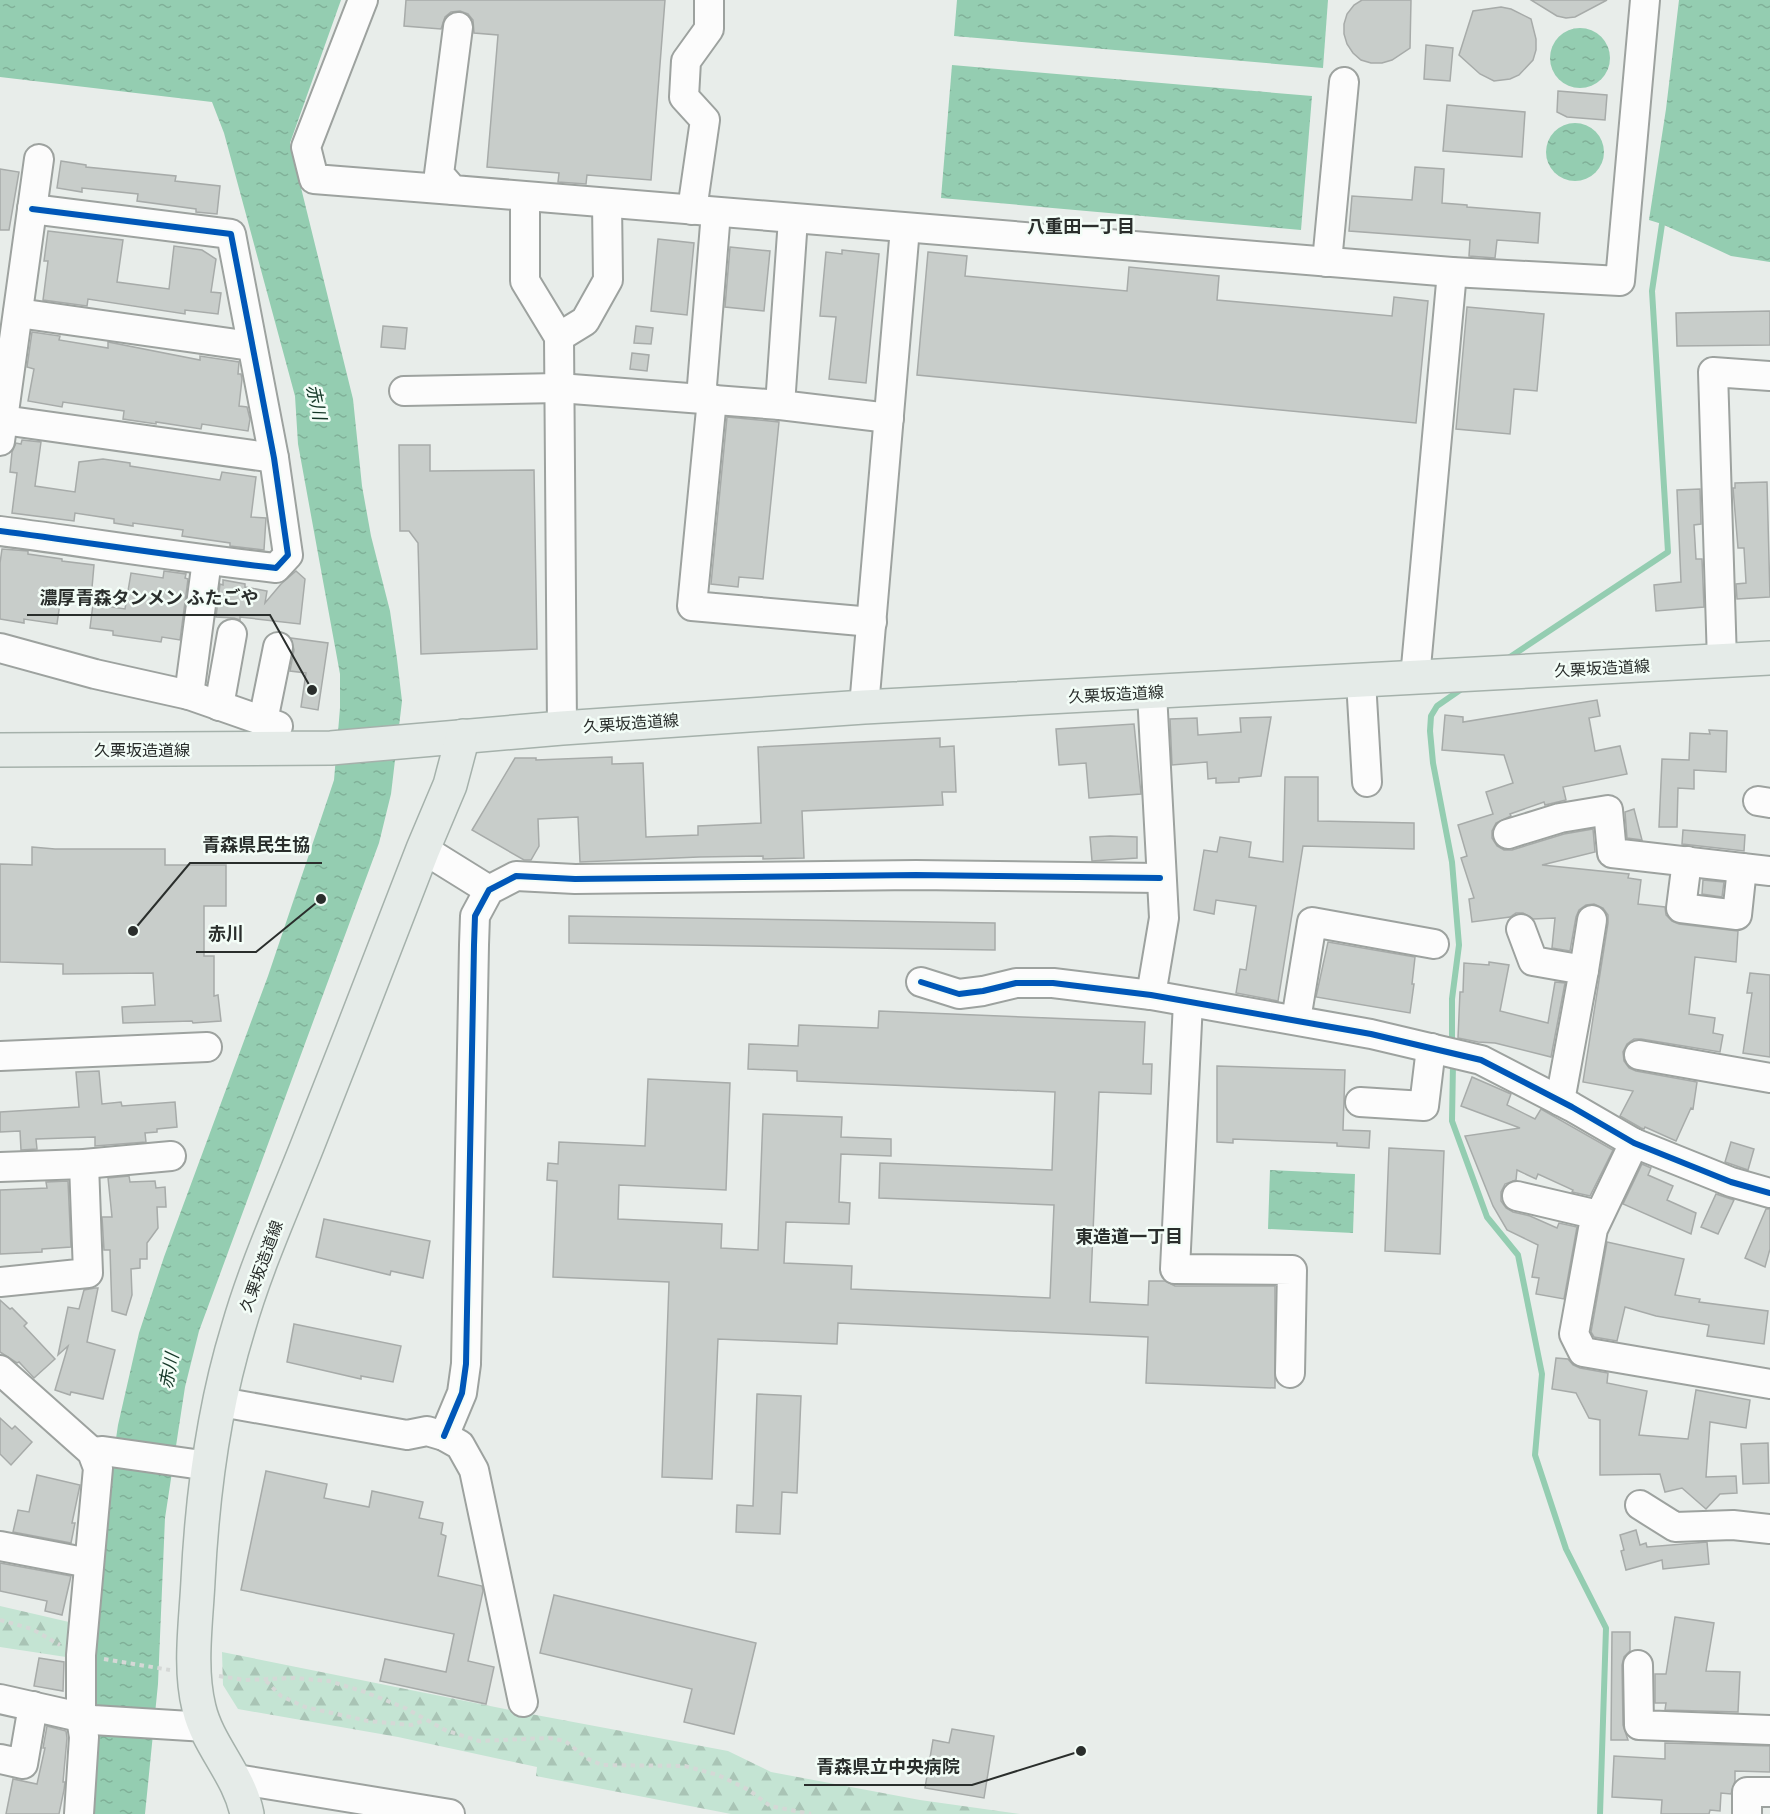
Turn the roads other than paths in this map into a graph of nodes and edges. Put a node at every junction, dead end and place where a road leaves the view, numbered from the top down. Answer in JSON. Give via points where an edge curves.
{"nodes":[{"id":1,"x":363,"y":0,"type":"edge"},
{"id":2,"x":709,"y":0,"type":"edge"},
{"id":3,"x":1645,"y":0,"type":"edge"},
{"id":4,"x":458,"y":27,"type":"dead end"},
{"id":5,"x":1344,"y":82,"type":"dead end"},
{"id":6,"x":39,"y":159,"type":"dead end"},
{"id":7,"x":453,"y":190,"type":"junction"},
{"id":8,"x":525,"y":197,"type":"junction"},
{"id":9,"x":608,"y":203,"type":"junction"},
{"id":10,"x":32,"y":209,"type":"junction"},
{"id":11,"x":704,"y":211,"type":"junction"},
{"id":12,"x":793,"y":219,"type":"junction"},
{"id":13,"x":905,"y":228,"type":"junction"},
{"id":14,"x":1328,"y":262,"type":"junction"},
{"id":15,"x":1452,"y":272,"type":"junction"},
{"id":16,"x":18,"y":313,"type":"junction"},
{"id":17,"x":559,"y":336,"type":"junction"},
{"id":18,"x":251,"y":345,"type":"junction"},
{"id":19,"x":1770,"y":376,"type":"edge"},
{"id":20,"x":559,"y":388,"type":"junction"},
{"id":21,"x":404,"y":391,"type":"dead end"},
{"id":22,"x":706,"y":399,"type":"junction"},
{"id":23,"x":780,"y":405,"type":"junction"},
{"id":24,"x":889,"y":418,"type":"junction"},
{"id":25,"x":1,"y":431,"type":"edge"},
{"id":26,"x":274,"y":458,"type":"junction"},
{"id":27,"x":0,"y":531,"type":"edge"},
{"id":28,"x":207,"y":560,"type":"junction"},
{"id":29,"x":872,"y":622,"type":"junction"},
{"id":30,"x":232,"y":634,"type":"dead end"},
{"id":31,"x":278,"y":647,"type":"dead end"},
{"id":32,"x":0,"y":648,"type":"edge"},
{"id":33,"x":1770,"y":658,"type":"edge"},
{"id":34,"x":1722,"y":661,"type":"junction"},
{"id":35,"x":1415,"y":678,"type":"junction"},
{"id":36,"x":1361,"y":681,"type":"junction"},
{"id":37,"x":1152,"y":693,"type":"junction"},
{"id":38,"x":189,"y":695,"type":"junction"},
{"id":39,"x":219,"y":706,"type":"junction"},
{"id":40,"x":864,"y":707,"type":"junction"},
{"id":41,"x":562,"y":728,"type":"junction"},
{"id":42,"x":463,"y":736,"type":"junction"},
{"id":43,"x":0,"y":750,"type":"edge"},
{"id":44,"x":1367,"y":782,"type":"dead end"},
{"id":45,"x":1508,"y":834,"type":"dead end"},
{"id":46,"x":423,"y":849,"type":"junction"},
{"id":47,"x":1687,"y":861,"type":"junction"},
{"id":48,"x":1742,"y":868,"type":"junction"},
{"id":49,"x":1770,"y":871,"type":"edge"},
{"id":50,"x":1160,"y":878,"type":"junction"},
{"id":51,"x":489,"y":890,"type":"junction"},
{"id":52,"x":1592,"y":920,"type":"dead end"},
{"id":53,"x":1521,"y":929,"type":"dead end"},
{"id":54,"x":1434,"y":944,"type":"dead end"},
{"id":55,"x":1584,"y":969,"type":"junction"},
{"id":56,"x":921,"y":982,"type":"dead end"},
{"id":57,"x":1151,"y":995,"type":"junction"},
{"id":58,"x":1188,"y":1002,"type":"junction"},
{"id":59,"x":1296,"y":1020,"type":"junction"},
{"id":60,"x":207,"y":1047,"type":"dead end"},
{"id":61,"x":1431,"y":1048,"type":"junction"},
{"id":62,"x":1639,"y":1055,"type":"dead end"},
{"id":63,"x":0,"y":1056,"type":"edge"},
{"id":64,"x":1770,"y":1078,"type":"edge"},
{"id":65,"x":1560,"y":1101,"type":"junction"},
{"id":66,"x":1360,"y":1102,"type":"dead end"},
{"id":67,"x":1634,"y":1143,"type":"junction"},
{"id":68,"x":171,"y":1156,"type":"dead end"},
{"id":69,"x":84,"y":1164,"type":"junction"},
{"id":70,"x":0,"y":1167,"type":"edge"},
{"id":71,"x":1770,"y":1193,"type":"edge"},
{"id":72,"x":1517,"y":1196,"type":"dead end"},
{"id":73,"x":1598,"y":1215,"type":"junction"},
{"id":74,"x":0,"y":1282,"type":"edge"},
{"id":75,"x":0,"y":1370,"type":"edge"},
{"id":76,"x":1290,"y":1373,"type":"dead end"},
{"id":77,"x":1770,"y":1384,"type":"edge"},
{"id":78,"x":221,"y":1402,"type":"junction"},
{"id":79,"x":444,"y":1436,"type":"junction"},
{"id":80,"x":98,"y":1451,"type":"junction"},
{"id":81,"x":209,"y":1466,"type":"junction"},
{"id":82,"x":1640,"y":1504,"type":"dead end"},
{"id":83,"x":1770,"y":1528,"type":"edge"},
{"id":84,"x":0,"y":1546,"type":"edge"},
{"id":85,"x":89,"y":1563,"type":"junction"},
{"id":86,"x":1638,"y":1665,"type":"dead end"},
{"id":87,"x":0,"y":1699,"type":"edge"},
{"id":88,"x":523,"y":1702,"type":"dead end"},
{"id":89,"x":33,"y":1706,"type":"junction"},
{"id":90,"x":87,"y":1719,"type":"junction"},
{"id":91,"x":206,"y":1727,"type":"junction"},
{"id":92,"x":1770,"y":1730,"type":"edge"},
{"id":93,"x":0,"y":1759,"type":"edge"},
{"id":94,"x":236,"y":1779,"type":"junction"},
{"id":95,"x":1770,"y":1792,"type":"edge"},
{"id":96,"x":353,"y":1806,"type":"edge"},
{"id":97,"x":79,"y":1814,"type":"edge"},
{"id":98,"x":247,"y":1814,"type":"edge"},
{"id":99,"x":450,"y":1814,"type":"edge"},
{"id":100,"x":1747,"y":1814,"type":"edge"}],
"edges":[{"from":1,"to":7,"type":"street","via":[[306,147],[314,179]]},
{"from":2,"to":11,"type":"street","via":[[709,29],[686,61],[684,97],[705,120]]},
{"from":3,"to":15,"type":"street","via":[[1620,281]]},
{"from":4,"to":7,"type":"street","via":[[439,174]]},
{"from":5,"to":14,"type":"street"},
{"from":6,"to":10,"type":"street"},
{"from":7,"to":8,"type":"street"},
{"from":8,"to":9,"type":"street"},
{"from":8,"to":17,"type":"street","via":[[525,281]]},
{"from":9,"to":11,"type":"street"},
{"from":9,"to":17,"type":"street","via":[[608,280],[585,321]]},
{"from":10,"to":16,"type":"street"},
{"from":10,"to":18,"type":"street","via":[[231,234]]},
{"from":11,"to":12,"type":"street"},
{"from":11,"to":22,"type":"street"},
{"from":12,"to":13,"type":"street"},
{"from":12,"to":23,"type":"street"},
{"from":13,"to":14,"type":"street"},
{"from":13,"to":24,"type":"street"},
{"from":14,"to":15,"type":"street"},
{"from":15,"to":35,"type":"street"},
{"from":16,"to":18,"type":"street"},
{"from":16,"to":25,"type":"street"},
{"from":17,"to":20,"type":"street"},
{"from":18,"to":26,"type":"street"},
{"from":19,"to":34,"type":"street","via":[[1713,372]]},
{"from":20,"to":21,"type":"street"},
{"from":20,"to":22,"type":"street"},
{"from":20,"to":41,"type":"street"},
{"from":22,"to":23,"type":"street"},
{"from":22,"to":29,"type":"street","via":[[692,606]]},
{"from":23,"to":24,"type":"street"},
{"from":24,"to":29,"type":"street"},
{"from":25,"to":26,"type":"street"},
{"from":26,"to":28,"type":"street","via":[[288,555],[276,568]]},
{"from":27,"to":28,"type":"street"},
{"from":28,"to":38,"type":"street"},
{"from":29,"to":40,"type":"street"},
{"from":30,"to":39,"type":"street"},
{"from":31,"to":39,"type":"street","via":[[270,723]]},
{"from":32,"to":38,"type":"street"},
{"from":33,"to":34,"type":"main road","name":"久栗坂造道線"},
{"from":34,"to":35,"type":"main road","name":"久栗坂造道線"},
{"from":35,"to":36,"type":"main road","name":"久栗坂造道線"},
{"from":36,"to":37,"type":"main road","name":"久栗坂造道線"},
{"from":36,"to":44,"type":"street"},
{"from":37,"to":40,"type":"main road","name":"久栗坂造道線"},
{"from":37,"to":50,"type":"street"},
{"from":38,"to":39,"type":"street"},
{"from":40,"to":41,"type":"main road","name":"久栗坂造道線"},
{"from":41,"to":42,"type":"main road","name":"久栗坂造道線"},
{"from":42,"to":43,"type":"main road","name":"久栗坂造道線","via":[[331,748]]},
{"from":42,"to":46,"type":"main road","name":"久栗坂造道線","via":[[450,785]]},
{"from":45,"to":47,"type":"street","via":[[1560,818],[1608,810],[1612,853]]},
{"from":46,"to":51,"type":"street"},
{"from":46,"to":78,"type":"main road","name":"久栗坂造道線","via":[[237,1330]]},
{"from":47,"to":48,"type":"street"},
{"from":47,"to":48,"type":"street","via":[[1681,908],[1737,915]]},
{"from":48,"to":49,"type":"street"},
{"from":50,"to":51,"type":"street","via":[[516,876]]},
{"from":50,"to":57,"type":"street","via":[[1164,918]]},
{"from":51,"to":79,"type":"street","via":[[475,916],[466,1364],[462,1393]]},
{"from":52,"to":55,"type":"street"},
{"from":53,"to":55,"type":"street","via":[[1533,961]]},
{"from":54,"to":59,"type":"street","via":[[1312,922]]},
{"from":55,"to":65,"type":"street"},
{"from":56,"to":57,"type":"street","via":[[959,994],[1016,983],[1053,983]]},
{"from":57,"to":58,"type":"street"},
{"from":58,"to":59,"type":"street"},
{"from":58,"to":76,"type":"street","via":[[1174,1269],[1292,1270]]},
{"from":59,"to":61,"type":"street"},
{"from":60,"to":63,"type":"street"},
{"from":61,"to":65,"type":"street","via":[[1481,1060]]},
{"from":61,"to":66,"type":"street","via":[[1424,1106]]},
{"from":62,"to":64,"type":"street"},
{"from":65,"to":67,"type":"street"},
{"from":67,"to":71,"type":"street","via":[[1731,1182]]},
{"from":67,"to":73,"type":"street"},
{"from":68,"to":69,"type":"street"},
{"from":69,"to":70,"type":"street"},
{"from":69,"to":74,"type":"street","via":[[88,1273]]},
{"from":72,"to":73,"type":"street"},
{"from":73,"to":77,"type":"street","via":[[1574,1334],[1583,1352]]},
{"from":75,"to":80,"type":"street"},
{"from":78,"to":79,"type":"street","via":[[407,1435],[427,1431]]},
{"from":78,"to":81,"type":"main road","name":"久栗坂造道線"},
{"from":79,"to":88,"type":"street","via":[[460,1445],[474,1470]]},
{"from":80,"to":81,"type":"street"},
{"from":80,"to":85,"type":"street"},
{"from":81,"to":91,"type":"main road","name":"久栗坂造道線","via":[[194,1664],[199,1708]]},
{"from":82,"to":83,"type":"street","via":[[1675,1527]]},
{"from":84,"to":85,"type":"street"},
{"from":85,"to":90,"type":"street"},
{"from":86,"to":92,"type":"street","via":[[1639,1725]]},
{"from":87,"to":89,"type":"street"},
{"from":89,"to":90,"type":"street"},
{"from":89,"to":93,"type":"street","via":[[23,1764]]},
{"from":90,"to":91,"type":"street"},
{"from":90,"to":97,"type":"street"},
{"from":91,"to":94,"type":"main road","name":"久栗坂造道線"},
{"from":94,"to":96,"type":"street"},
{"from":94,"to":98,"type":"main road","name":"久栗坂造道線"},
{"from":95,"to":100,"type":"street","via":[[1747,1792]]},
{"from":96,"to":99,"type":"street"}]}
